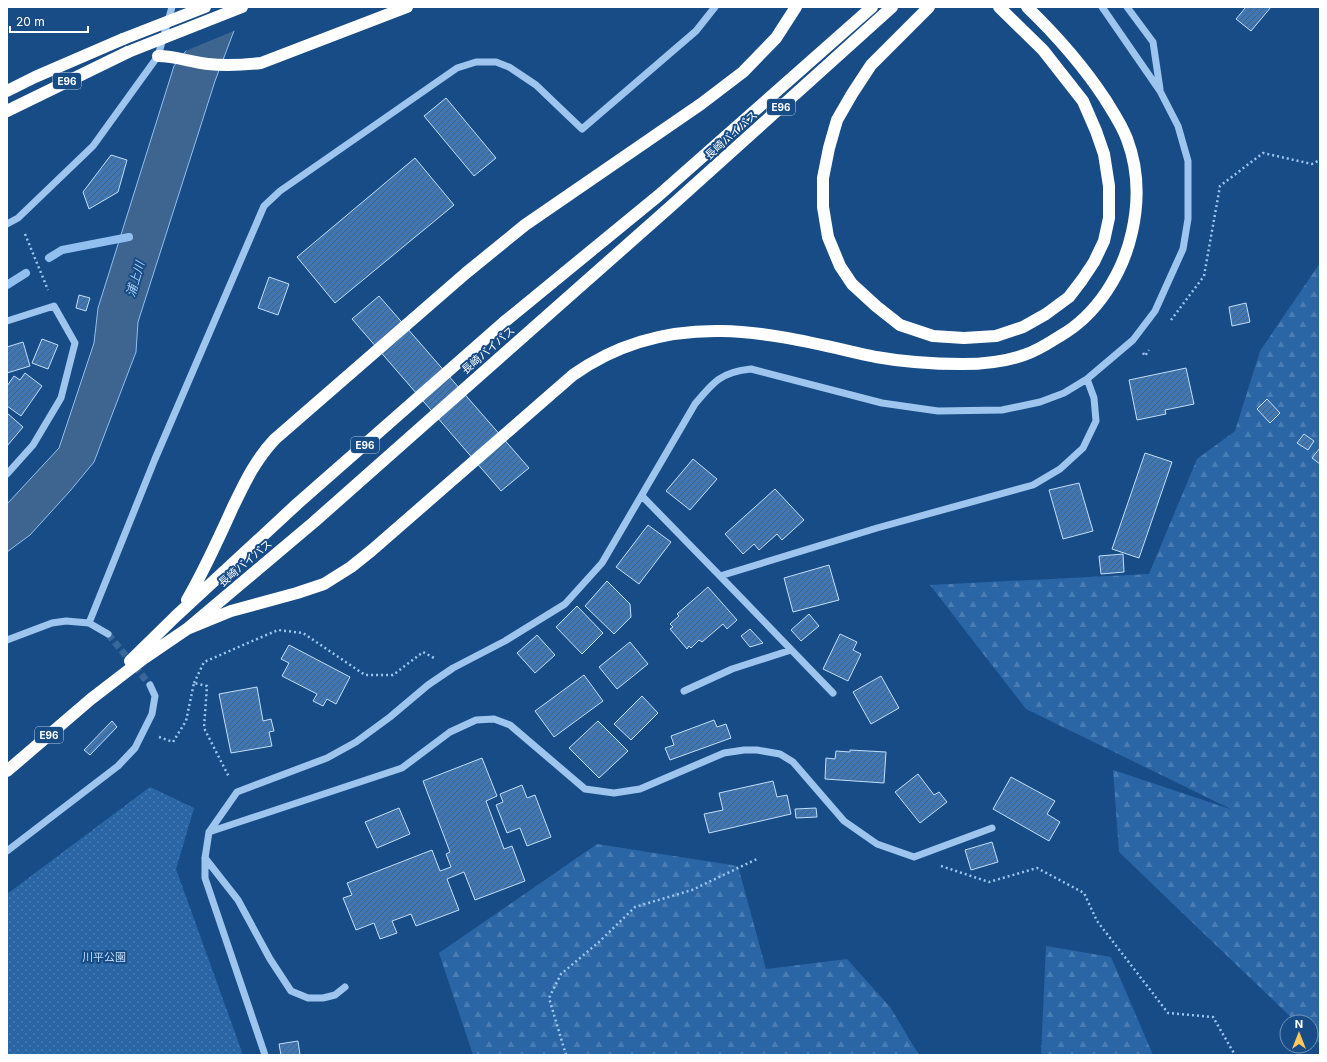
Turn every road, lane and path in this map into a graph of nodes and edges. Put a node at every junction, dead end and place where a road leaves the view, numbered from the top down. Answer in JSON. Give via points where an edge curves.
{"nodes":[{"id":1,"x":172,"y":7,"type":"edge"},
{"id":2,"x":205,"y":7,"type":"edge"},
{"id":3,"x":242,"y":7,"type":"edge"},
{"id":4,"x":407,"y":7,"type":"edge"},
{"id":5,"x":715,"y":7,"type":"edge"},
{"id":6,"x":796,"y":7,"type":"edge"},
{"id":7,"x":872,"y":7,"type":"edge"},
{"id":8,"x":892,"y":7,"type":"edge"},
{"id":9,"x":929,"y":7,"type":"edge"},
{"id":10,"x":1000,"y":7,"type":"edge"},
{"id":11,"x":1027,"y":7,"type":"edge"},
{"id":12,"x":1102,"y":7,"type":"edge"},
{"id":13,"x":1127,"y":7,"type":"edge"},
{"id":14,"x":158,"y":56,"type":"junction"},
{"id":15,"x":7,"y":91,"type":"edge"},
{"id":16,"x":1160,"y":91,"type":"junction"},
{"id":17,"x":7,"y":111,"type":"edge"},
{"id":18,"x":1320,"y":160,"type":"edge"},
{"id":19,"x":18,"y":218,"type":"junction"},
{"id":20,"x":7,"y":224,"type":"edge"},
{"id":21,"x":54,"y":306,"type":"junction"},
{"id":22,"x":7,"y":321,"type":"edge"},
{"id":23,"x":1168,"y":325,"type":"dead end"},
{"id":24,"x":1132,"y":340,"type":"junction"},
{"id":25,"x":1150,"y":350,"type":"dead end"},
{"id":26,"x":1088,"y":379,"type":"junction"},
{"id":27,"x":7,"y":474,"type":"edge"},
{"id":28,"x":642,"y":496,"type":"junction"},
{"id":29,"x":720,"y":576,"type":"junction"},
{"id":30,"x":176,"y":616,"type":"junction"},
{"id":31,"x":89,"y":622,"type":"junction"},
{"id":32,"x":187,"y":629,"type":"junction"},
{"id":33,"x":108,"y":634,"type":"tunnel mouth"},
{"id":34,"x":7,"y":640,"type":"edge"},
{"id":35,"x":791,"y":650,"type":"junction"},
{"id":36,"x":453,"y":668,"type":"junction"},
{"id":37,"x":194,"y":683,"type":"junction"},
{"id":38,"x":150,"y":684,"type":"tunnel mouth"},
{"id":39,"x":684,"y":691,"type":"dead end"},
{"id":40,"x":833,"y":693,"type":"dead end"},
{"id":41,"x":91,"y":699,"type":"junction"},
{"id":42,"x":142,"y":733,"type":"junction"},
{"id":43,"x":7,"y":771,"type":"edge"},
{"id":44,"x":237,"y":792,"type":"junction"},
{"id":45,"x":992,"y":828,"type":"dead end"},
{"id":46,"x":209,"y":832,"type":"junction"},
{"id":47,"x":7,"y":851,"type":"edge"},
{"id":48,"x":914,"y":857,"type":"junction"},
{"id":49,"x":205,"y":858,"type":"junction"},
{"id":50,"x":759,"y":858,"type":"dead end"},
{"id":51,"x":345,"y":987,"type":"dead end"},
{"id":52,"x":264,"y":1055,"type":"edge"},
{"id":53,"x":566,"y":1055,"type":"edge"},
{"id":54,"x":1235,"y":1055,"type":"edge"}],
"edges":[{"from":1,"to":14,"type":"street"},
{"from":2,"to":15,"type":"highway","number":"E96","bridge":true,"via":[[123,39]]},
{"from":3,"to":17,"type":"highway","number":"E96","bridge":true,"via":[[128,52]]},
{"from":4,"to":14,"type":"highway","via":[[261,63],[237,66],[206,64],[171,56]]},
{"from":5,"to":31,"type":"street","via":[[696,31],[582,129],[536,84],[496,62],[476,62],[457,68],[280,191],[264,206],[155,459]]},
{"from":6,"to":30,"type":"highway","via":[[776,38],[743,72],[701,104],[525,225],[275,439],[260,456],[248,476],[200,578]]},
{"from":7,"to":30,"type":"highway","name":"長崎バイパス","number":"E96","via":[[658,196],[503,323],[297,504]]},
{"from":8,"to":32,"type":"highway","name":"長崎バイパス","number":"E96","via":[[314,522]]},
{"from":9,"to":10,"type":"highway","via":[[871,65],[837,120],[824,178],[824,207],[828,237],[840,266],[856,288],[900,325],[933,336],[964,338],[996,336],[1023,327],[1069,297],[1094,262],[1104,241],[1109,218],[1109,186],[1104,154],[1083,101],[1043,50]]},
{"from":11,"to":32,"type":"highway","via":[[1076,58],[1115,114],[1127,138],[1137,184],[1128,251],[1105,293],[1087,316],[1071,330],[1024,355],[974,364],[886,358],[781,336],[721,331],[689,332],[640,341],[592,361],[573,375],[337,577],[310,589],[231,611]]},
{"from":12,"to":16,"type":"street"},
{"from":13,"to":16,"type":"street","via":[[1153,42]]},
{"from":14,"to":19,"type":"street","via":[[93,146]]},
{"from":16,"to":24,"type":"street","via":[[1178,126],[1188,161],[1188,219],[1183,249],[1172,274],[1154,311]]},
{"from":18,"to":23,"type":"path","via":[[1312,164],[1263,153],[1220,186],[1204,276]]},
{"from":19,"to":20,"type":"street"},
{"from":19,"to":21,"type":"path"},
{"from":21,"to":22,"type":"street"},
{"from":21,"to":27,"type":"street","via":[[75,343],[61,398],[33,445]]},
{"from":24,"to":25,"type":"path","via":[[1145,356]]},
{"from":24,"to":26,"type":"street"},
{"from":26,"to":28,"type":"street","via":[[1064,393],[1040,402],[1002,410],[938,411],[882,403],[751,369],[735,371],[720,378],[695,404]]},
{"from":26,"to":29,"type":"street","via":[[1094,398],[1096,421],[1084,448],[1060,470],[1033,485],[877,528]]},
{"from":28,"to":29,"type":"street"},
{"from":28,"to":36,"type":"street","via":[[602,563],[565,604],[505,641]]},
{"from":29,"to":35,"type":"street"},
{"from":30,"to":41,"type":"highway","name":"長崎バイパス","number":"E96"},
{"from":31,"to":33,"type":"street"},
{"from":31,"to":34,"type":"street","via":[[52,622]]},
{"from":32,"to":41,"type":"highway","name":"長崎バイパス","number":"E96"},
{"from":35,"to":39,"type":"street","via":[[732,669]]},
{"from":35,"to":40,"type":"street"},
{"from":36,"to":37,"type":"path","via":[[423,652],[393,675],[365,675],[303,633],[278,630],[204,662]]},
{"from":36,"to":44,"type":"street","via":[[428,684],[356,742],[327,758]]},
{"from":37,"to":42,"type":"path","via":[[186,720],[173,742]]},
{"from":37,"to":44,"type":"path","via":[[207,686],[204,728]]},
{"from":38,"to":42,"type":"street","via":[[155,696],[152,714]]},
{"from":41,"to":43,"type":"highway","name":"長崎バイパス","number":"E96"},
{"from":42,"to":47,"type":"street","via":[[135,748],[118,766]]},
{"from":44,"to":46,"type":"street"},
{"from":45,"to":48,"type":"street"},
{"from":46,"to":48,"type":"street","via":[[402,768],[450,732],[476,720],[494,719],[510,725],[586,789],[614,793],[640,789],[724,754],[744,750],[780,754],[793,762],[844,821],[877,844]]},
{"from":46,"to":49,"type":"street"},
{"from":48,"to":54,"type":"path","via":[[989,882],[1037,868],[1084,894],[1097,921],[1168,1013],[1214,1017]]},
{"from":49,"to":51,"type":"street","via":[[238,900],[270,959],[292,991],[308,998],[323,998],[335,995]]},
{"from":49,"to":52,"type":"street","via":[[205,878]]},
{"from":50,"to":53,"type":"path","via":[[692,890],[635,907],[561,974],[548,998]]}]}
